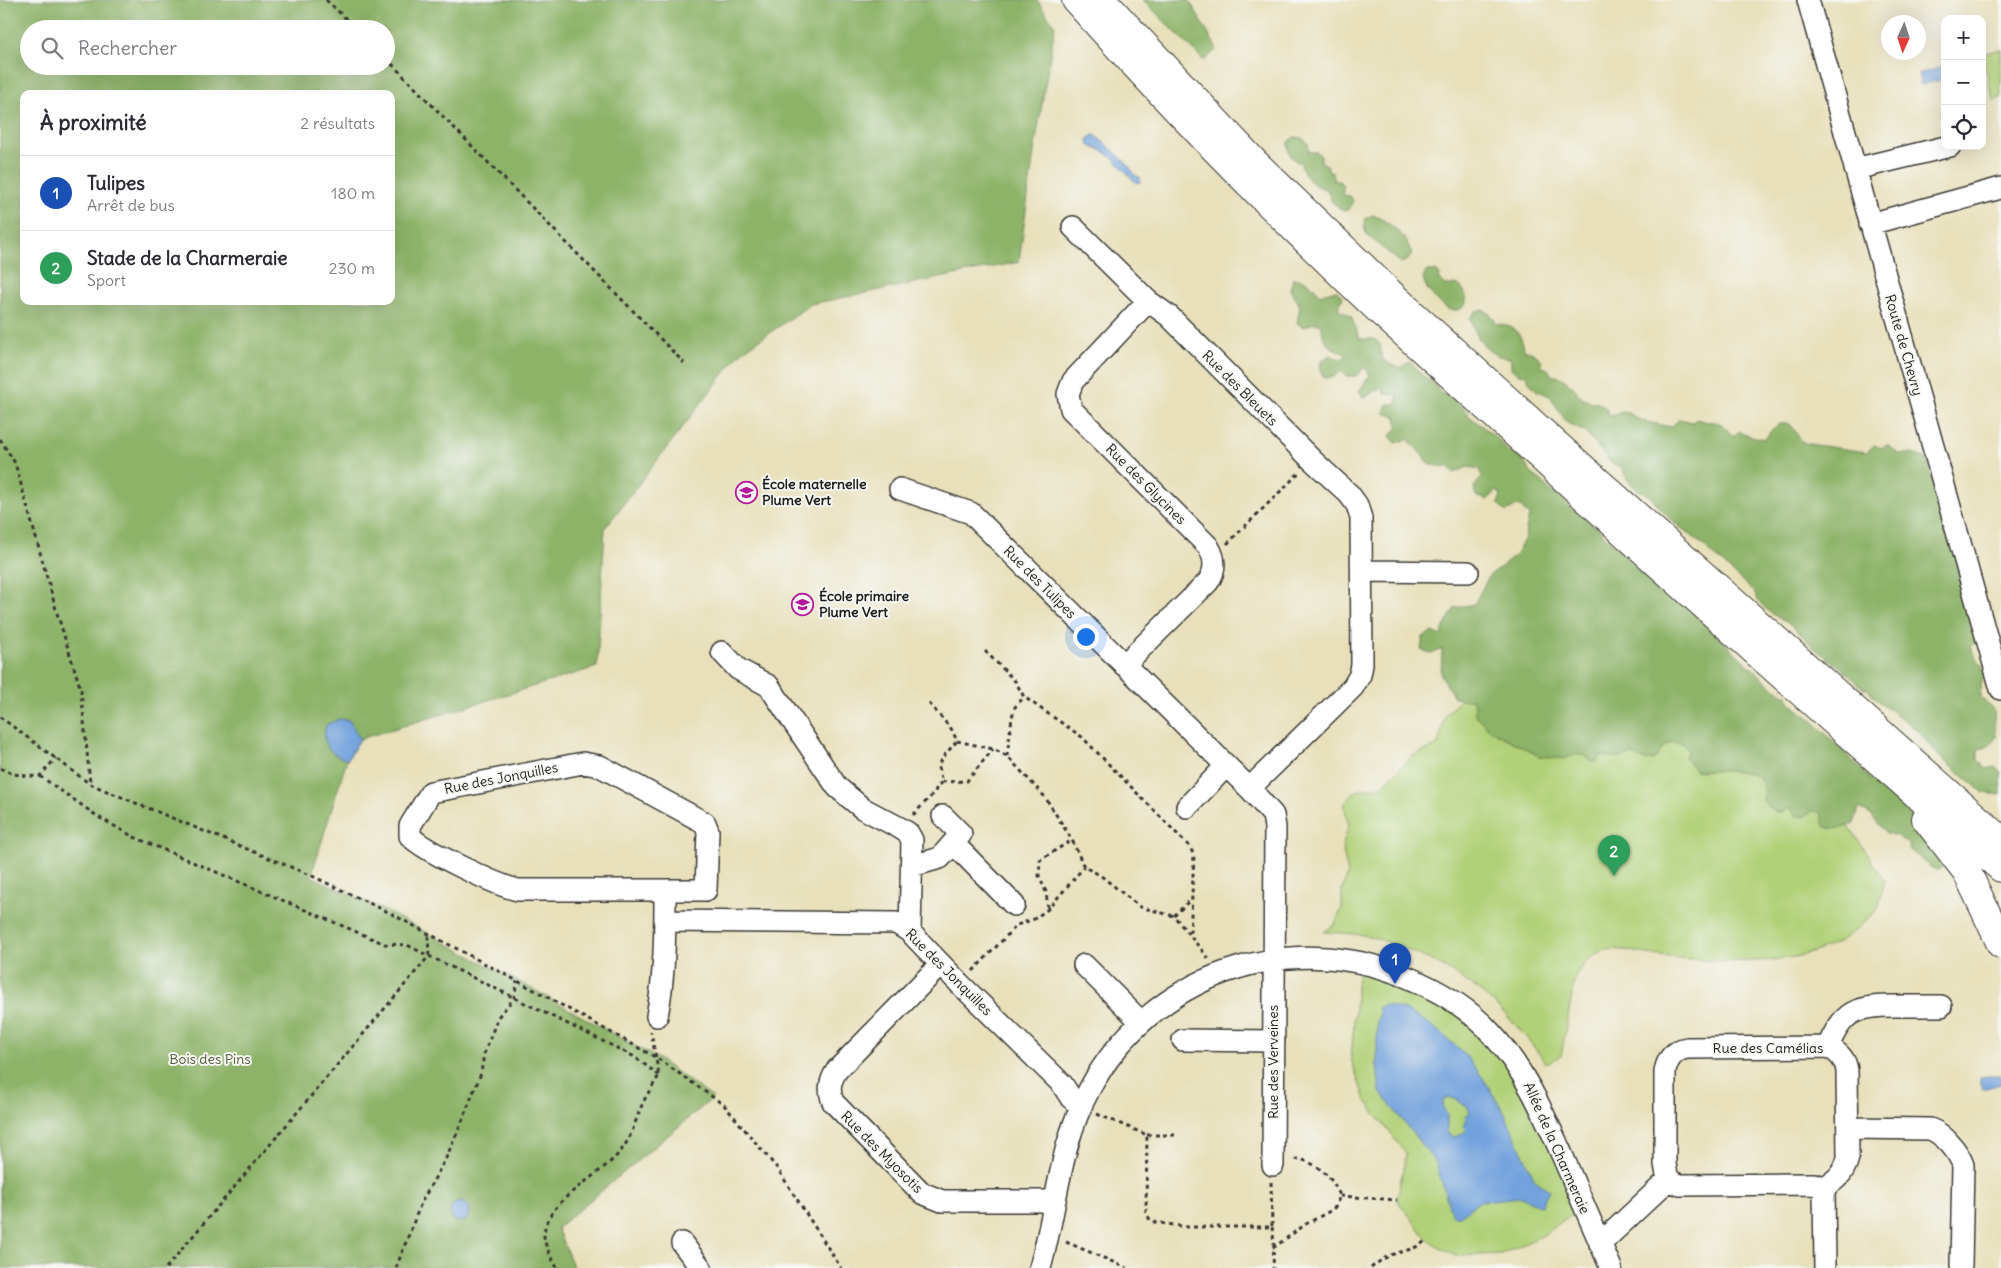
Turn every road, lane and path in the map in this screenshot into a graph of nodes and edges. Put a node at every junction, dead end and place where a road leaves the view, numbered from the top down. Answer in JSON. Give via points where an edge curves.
{"nodes":[{"id":1,"x":326,"y":0,"type":"edge"},
{"id":2,"x":1076,"y":0,"type":"edge"},
{"id":3,"x":1102,"y":0,"type":"edge"},
{"id":4,"x":1808,"y":0,"type":"edge"},
{"id":5,"x":347,"y":20,"type":"edge"},
{"id":6,"x":395,"y":67,"type":"edge"},
{"id":7,"x":1941,"y":148,"type":"edge"},
{"id":8,"x":1854,"y":169,"type":"junction"},
{"id":9,"x":2001,"y":188,"type":"edge"},
{"id":10,"x":1870,"y":224,"type":"junction"},
{"id":11,"x":1073,"y":227,"type":"dead end"},
{"id":12,"x":1148,"y":301,"type":"junction"},
{"id":13,"x":684,"y":363,"type":"dead end"},
{"id":14,"x":0,"y":439,"type":"edge"},
{"id":15,"x":1312,"y":460,"type":"junction"},
{"id":16,"x":900,"y":489,"type":"dead end"},
{"id":17,"x":1213,"y":555,"type":"junction"},
{"id":18,"x":1362,"y":571,"type":"junction"},
{"id":19,"x":1468,"y":572,"type":"dead end"},
{"id":20,"x":985,"y":651,"type":"dead end"},
{"id":21,"x":722,"y":652,"type":"dead end"},
{"id":22,"x":1124,"y":666,"type":"junction"},
{"id":23,"x":2001,"y":689,"type":"edge"},
{"id":24,"x":1024,"y":697,"type":"junction"},
{"id":25,"x":928,"y":702,"type":"dead end"},
{"id":26,"x":0,"y":717,"type":"edge"},
{"id":27,"x":957,"y":742,"type":"junction"},
{"id":28,"x":993,"y":750,"type":"junction"},
{"id":29,"x":1007,"y":756,"type":"junction"},
{"id":30,"x":1874,"y":757,"type":"junction"},
{"id":31,"x":56,"y":758,"type":"junction"},
{"id":32,"x":1226,"y":767,"type":"junction"},
{"id":33,"x":0,"y":768,"type":"edge"},
{"id":34,"x":40,"y":776,"type":"junction"},
{"id":35,"x":942,"y":782,"type":"junction"},
{"id":36,"x":90,"y":784,"type":"junction"},
{"id":37,"x":1250,"y":790,"type":"junction"},
{"id":38,"x":1187,"y":806,"type":"dead end"},
{"id":39,"x":943,"y":816,"type":"dead end"},
{"id":40,"x":900,"y":828,"type":"junction"},
{"id":41,"x":1072,"y":840,"type":"junction"},
{"id":42,"x":2001,"y":840,"type":"edge"},
{"id":43,"x":953,"y":843,"type":"junction"},
{"id":44,"x":912,"y":866,"type":"junction"},
{"id":45,"x":1084,"y":867,"type":"junction"},
{"id":46,"x":2001,"y":868,"type":"edge"},
{"id":47,"x":665,"y":890,"type":"junction"},
{"id":48,"x":706,"y":890,"type":"junction"},
{"id":49,"x":1192,"y":899,"type":"junction"},
{"id":50,"x":1014,"y":905,"type":"dead end"},
{"id":51,"x":1048,"y":909,"type":"junction"},
{"id":52,"x":1174,"y":916,"type":"junction"},
{"id":53,"x":665,"y":921,"type":"junction"},
{"id":54,"x":706,"y":922,"type":"junction"},
{"id":55,"x":910,"y":932,"type":"junction"},
{"id":56,"x":428,"y":933,"type":"junction"},
{"id":57,"x":1190,"y":936,"type":"junction"},
{"id":58,"x":2001,"y":944,"type":"edge"},
{"id":59,"x":429,"y":956,"type":"junction"},
{"id":60,"x":1273,"y":959,"type":"junction"},
{"id":61,"x":941,"y":964,"type":"junction"},
{"id":62,"x":1084,"y":965,"type":"dead end"},
{"id":63,"x":1221,"y":973,"type":"junction"},
{"id":64,"x":517,"y":981,"type":"junction"},
{"id":65,"x":960,"y":984,"type":"junction"},
{"id":66,"x":514,"y":998,"type":"junction"},
{"id":67,"x":1941,"y":1006,"type":"dead end"},
{"id":68,"x":657,"y":1016,"type":"dead end"},
{"id":69,"x":1141,"y":1022,"type":"junction"},
{"id":70,"x":1183,"y":1040,"type":"dead end"},
{"id":71,"x":1274,"y":1040,"type":"junction"},
{"id":72,"x":1828,"y":1047,"type":"junction"},
{"id":73,"x":657,"y":1058,"type":"junction"},
{"id":74,"x":659,"y":1075,"type":"junction"},
{"id":75,"x":1081,"y":1106,"type":"junction"},
{"id":76,"x":1849,"y":1128,"type":"junction"},
{"id":77,"x":1147,"y":1135,"type":"junction"},
{"id":78,"x":1176,"y":1135,"type":"dead end"},
{"id":79,"x":1273,"y":1165,"type":"junction"},
{"id":80,"x":1668,"y":1180,"type":"junction"},
{"id":81,"x":1824,"y":1187,"type":"junction"},
{"id":82,"x":1340,"y":1196,"type":"junction"},
{"id":83,"x":1396,"y":1200,"type":"dead end"},
{"id":84,"x":1055,"y":1201,"type":"junction"},
{"id":85,"x":1272,"y":1227,"type":"junction"},
{"id":86,"x":1048,"y":1238,"type":"junction"},
{"id":87,"x":1427,"y":1239,"type":"dead end"},
{"id":88,"x":682,"y":1243,"type":"dead end"},
{"id":89,"x":1600,"y":1244,"type":"junction"},
{"id":90,"x":1273,"y":1248,"type":"junction"},
{"id":91,"x":1961,"y":1266,"type":"dead end"},
{"id":92,"x":166,"y":1268,"type":"edge"},
{"id":93,"x":396,"y":1268,"type":"edge"},
{"id":94,"x":557,"y":1268,"type":"edge"},
{"id":95,"x":701,"y":1268,"type":"edge"},
{"id":96,"x":841,"y":1268,"type":"edge"},
{"id":97,"x":1040,"y":1268,"type":"edge"},
{"id":98,"x":1127,"y":1268,"type":"edge"},
{"id":99,"x":1273,"y":1268,"type":"edge"},
{"id":100,"x":1371,"y":1268,"type":"edge"},
{"id":101,"x":1610,"y":1268,"type":"edge"},
{"id":102,"x":1825,"y":1268,"type":"edge"}],
"edges":[{"from":1,"to":5,"type":"path"},
{"from":2,"to":30,"type":"highway","via":[[1240,175],[1379,310]]},
{"from":3,"to":42,"type":"highway","via":[[1254,162],[1393,296]]},
{"from":4,"to":8,"type":"street","name":"Route de Chevry"},
{"from":6,"to":13,"type":"path"},
{"from":7,"to":8,"type":"street"},
{"from":8,"to":10,"type":"street","name":"Route de Chevry"},
{"from":9,"to":10,"type":"street"},
{"from":10,"to":23,"type":"street","name":"Route de Chevry"},
{"from":11,"to":12,"type":"street","name":"Rue des Bleuets"},
{"from":12,"to":15,"type":"street","name":"Rue des Bleuets","via":[[1169,316]]},
{"from":12,"to":17,"type":"street","name":"Rue des Glycines","via":[[1073,382],[1068,394],[1071,409],[1208,546]]},
{"from":14,"to":36,"type":"path","via":[[14,464],[81,690]]},
{"from":15,"to":17,"type":"path"},
{"from":15,"to":18,"type":"street","name":"Rue des Bleuets","via":[[1349,494],[1359,509]]},
{"from":16,"to":22,"type":"street","name":"Rue des Tulipes","via":[[971,513]]},
{"from":17,"to":22,"type":"street","via":[[1215,568],[1208,582]]},
{"from":18,"to":19,"type":"street"},
{"from":18,"to":37,"type":"street","name":"Rue des Bleuets","via":[[1362,665],[1358,680]]},
{"from":20,"to":24,"type":"path","via":[[1015,681]]},
{"from":21,"to":40,"type":"street","via":[[738,669],[769,686],[837,786],[862,808]]},
{"from":22,"to":32,"type":"street","name":"Rue des Tulipes"},
{"from":24,"to":29,"type":"path","via":[[1015,707],[1012,717]]},
{"from":24,"to":49,"type":"path","via":[[1082,737],[1189,846],[1194,855]]},
{"from":25,"to":27,"type":"path","via":[[952,730]]},
{"from":26,"to":31,"type":"path"},
{"from":27,"to":28,"type":"path"},
{"from":27,"to":35,"type":"path","via":[[938,766]]},
{"from":28,"to":29,"type":"path"},
{"from":28,"to":35,"type":"path","via":[[967,781]]},
{"from":29,"to":41,"type":"path","via":[[1045,796]]},
{"from":30,"to":46,"type":"highway"},
{"from":30,"to":58,"type":"highway","via":[[1967,872]]},
{"from":31,"to":34,"type":"path"},
{"from":31,"to":36,"type":"path"},
{"from":32,"to":37,"type":"street","name":"Rue des Tulipes"},
{"from":32,"to":38,"type":"street"},
{"from":33,"to":34,"type":"path","via":[[25,777]]},
{"from":34,"to":59,"type":"path","via":[[100,818],[134,837],[385,944],[407,945]]},
{"from":35,"to":40,"type":"path"},
{"from":36,"to":56,"type":"path","via":[[310,875]]},
{"from":37,"to":60,"type":"street","name":"Rue des Tulipes","via":[[1273,815],[1275,826]]},
{"from":39,"to":43,"type":"street","via":[[961,834]]},
{"from":40,"to":44,"type":"street","via":[[912,840]]},
{"from":41,"to":45,"type":"path"},
{"from":41,"to":51,"type":"path","via":[[1040,860],[1038,876],[1046,892]]},
{"from":43,"to":44,"type":"street","via":[[940,858]]},
{"from":43,"to":50,"type":"street"},
{"from":44,"to":55,"type":"street"},
{"from":45,"to":51,"type":"path"},
{"from":45,"to":52,"type":"path","via":[[1100,875],[1140,907]]},
{"from":47,"to":48,"type":"street","name":"Rue des Jonquilles"},
{"from":47,"to":48,"type":"street","name":"Rue des Jonquilles","via":[[512,889],[417,843],[410,836],[410,826],[427,797],[435,790],[583,762],[608,770],[704,823],[708,831]]},
{"from":47,"to":53,"type":"street"},
{"from":48,"to":54,"type":"street"},
{"from":49,"to":52,"type":"path"},
{"from":49,"to":57,"type":"path"},
{"from":51,"to":65,"type":"path","via":[[1017,925]]},
{"from":52,"to":57,"type":"path"},
{"from":53,"to":54,"type":"street","name":"Rue des Jonquilles"},
{"from":53,"to":68,"type":"street"},
{"from":54,"to":55,"type":"street","name":"Rue des Jonquilles","via":[[896,922]]},
{"from":55,"to":61,"type":"street","name":"Rue des Jonquilles"},
{"from":56,"to":59,"type":"path"},
{"from":56,"to":64,"type":"path"},
{"from":57,"to":63,"type":"path"},
{"from":59,"to":66,"type":"path"},
{"from":59,"to":92,"type":"path"},
{"from":60,"to":63,"type":"street","name":"Allée de la Charmeraie"},
{"from":60,"to":71,"type":"street","name":"Rue des Verveines"},
{"from":60,"to":89,"type":"street","name":"Allée de la Charmeraie","via":[[1328,957],[1390,970],[1439,993],[1477,1020],[1513,1059],[1537,1098]]},
{"from":61,"to":65,"type":"street","name":"Rue des Jonquilles"},
{"from":61,"to":84,"type":"street","name":"Rue des Myosotis","via":[[837,1070],[830,1086],[834,1102],[922,1193],[932,1198],[942,1201]]},
{"from":62,"to":69,"type":"street"},
{"from":63,"to":69,"type":"street","name":"Allée de la Charmeraie","via":[[1180,993]]},
{"from":64,"to":66,"type":"path"},
{"from":64,"to":73,"type":"path"},
{"from":65,"to":75,"type":"street","name":"Rue des Jonquilles"},
{"from":66,"to":74,"type":"path","via":[[633,1056]]},
{"from":66,"to":93,"type":"path","via":[[498,1017],[461,1124],[421,1203]]},
{"from":67,"to":72,"type":"street","via":[[1872,1006],[1859,1009],[1839,1025]]},
{"from":69,"to":75,"type":"street","name":"Allée de la Charmeraie","via":[[1111,1055]]},
{"from":70,"to":71,"type":"street"},
{"from":71,"to":79,"type":"street","name":"Rue des Verveines"},
{"from":72,"to":76,"type":"street","name":"Rue des Camélias","via":[[1836,1051],[1846,1064]]},
{"from":72,"to":80,"type":"street","name":"Rue des Camélias","via":[[1687,1048],[1674,1054],[1665,1072],[1665,1164]]},
{"from":73,"to":74,"type":"path"},
{"from":73,"to":96,"type":"path","via":[[724,1104],[777,1168]]},
{"from":74,"to":94,"type":"path","via":[[620,1152],[562,1200],[547,1220],[544,1236]]},
{"from":75,"to":77,"type":"path"},
{"from":75,"to":84,"type":"street","name":"Allée de la Charmeraie","via":[[1065,1151]]},
{"from":76,"to":81,"type":"street","name":"Rue des Camélias","via":[[1846,1165],[1836,1180]]},
{"from":76,"to":91,"type":"street","via":[[1930,1129],[1938,1132],[1956,1152],[1963,1165]]},
{"from":77,"to":78,"type":"path"},
{"from":77,"to":85,"type":"path","via":[[1146,1212],[1150,1220],[1187,1227]]},
{"from":79,"to":82,"type":"path","via":[[1282,1160],[1296,1159],[1308,1163],[1330,1177]]},
{"from":79,"to":85,"type":"path","via":[[1270,1171]]},
{"from":80,"to":81,"type":"street","via":[[1680,1185],[1814,1184]]},
{"from":80,"to":89,"type":"street"},
{"from":81,"to":102,"type":"street"},
{"from":82,"to":83,"type":"path"},
{"from":82,"to":90,"type":"path","via":[[1330,1211]]},
{"from":84,"to":86,"type":"street","name":"Allée de la Charmeraie"},
{"from":85,"to":90,"type":"path"},
{"from":86,"to":97,"type":"street","name":"Allée de la Charmeraie"},
{"from":86,"to":98,"type":"path","via":[[1064,1241]]},
{"from":87,"to":100,"type":"path","via":[[1422,1245],[1392,1254]]},
{"from":88,"to":95,"type":"street"},
{"from":89,"to":101,"type":"street","name":"Allée de la Charmeraie"},
{"from":90,"to":99,"type":"path"}]}
